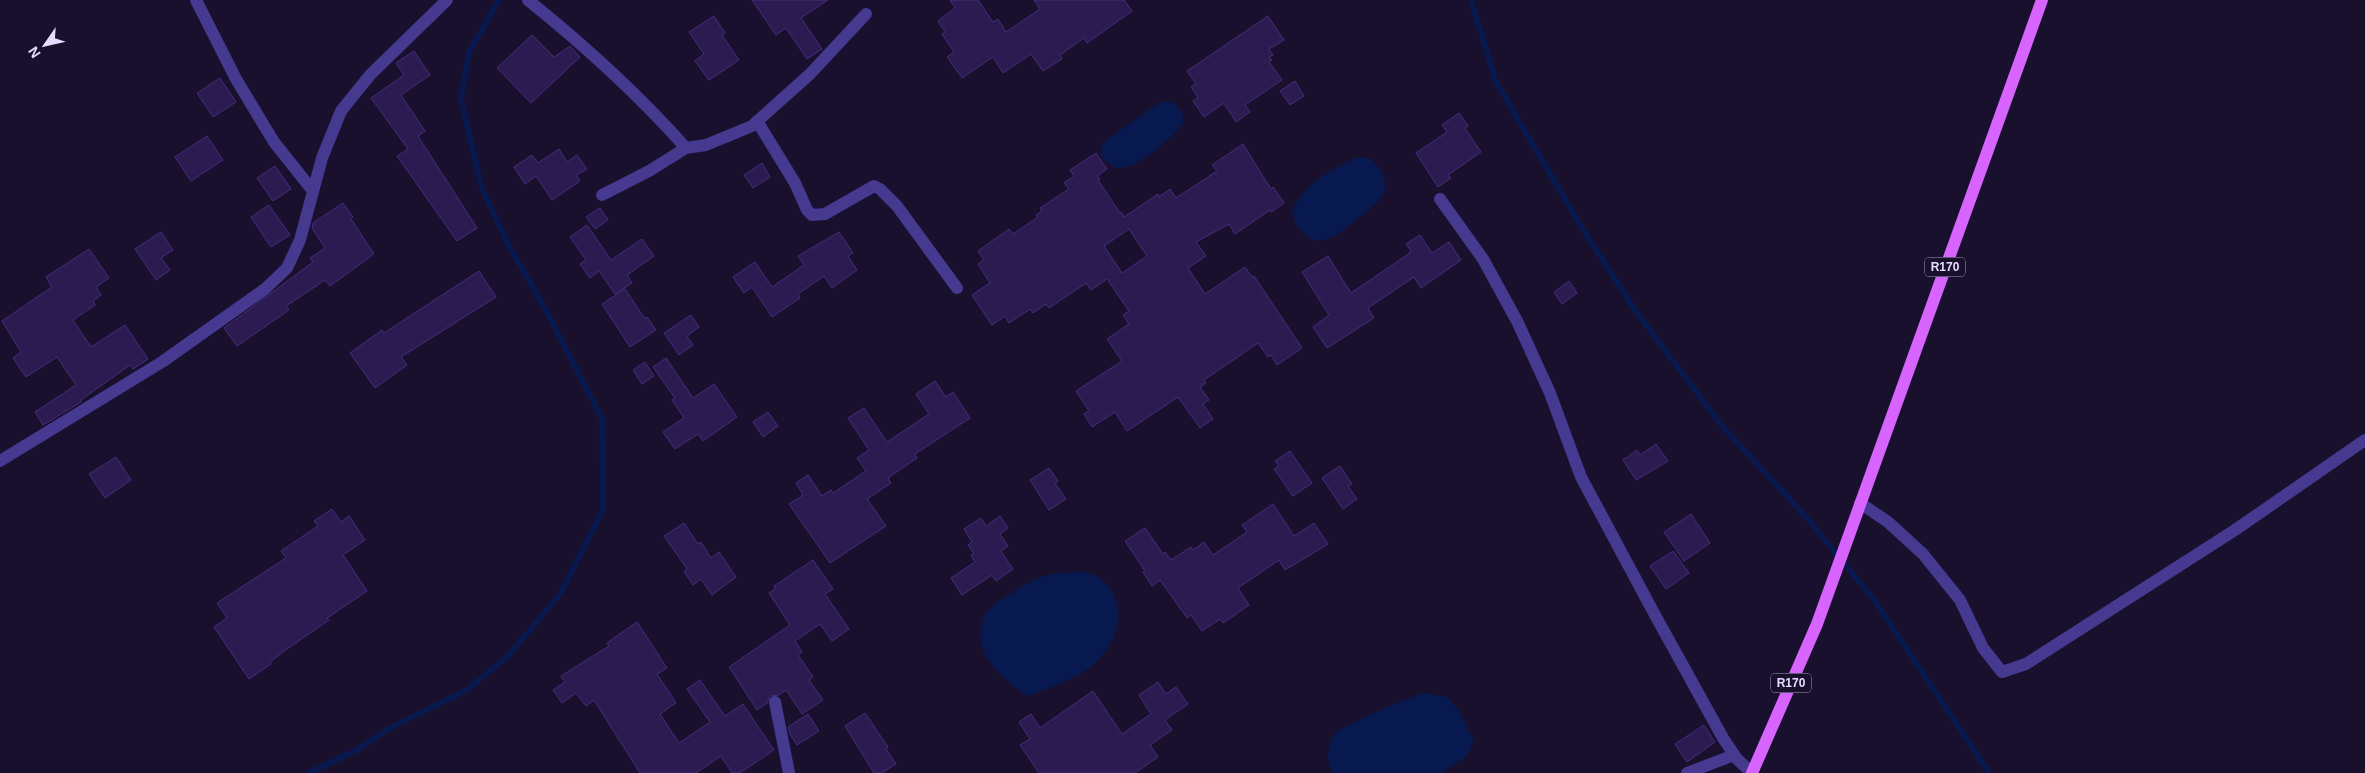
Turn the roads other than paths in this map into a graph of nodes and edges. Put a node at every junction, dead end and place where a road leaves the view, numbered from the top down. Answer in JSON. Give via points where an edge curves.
{"nodes":[{"id":1,"x":196,"y":0,"type":"edge"},
{"id":2,"x":447,"y":0,"type":"edge"},
{"id":3,"x":528,"y":0,"type":"edge"},
{"id":4,"x":2042,"y":0,"type":"edge"},
{"id":5,"x":866,"y":14,"type":"dead end"},
{"id":6,"x":757,"y":121,"type":"junction"},
{"id":7,"x":686,"y":148,"type":"junction"},
{"id":8,"x":313,"y":191,"type":"junction"},
{"id":9,"x":602,"y":195,"type":"dead end"},
{"id":10,"x":1440,"y":199,"type":"dead end"},
{"id":11,"x":957,"y":288,"type":"dead end"},
{"id":12,"x":2365,"y":440,"type":"edge"},
{"id":13,"x":0,"y":461,"type":"edge"},
{"id":14,"x":1860,"y":503,"type":"junction"},
{"id":15,"x":775,"y":702,"type":"dead end"},
{"id":16,"x":1734,"y":755,"type":"junction"},
{"id":17,"x":789,"y":773,"type":"edge"},
{"id":18,"x":1687,"y":773,"type":"edge"},
{"id":19,"x":1752,"y":773,"type":"edge"}],
"edges":[{"from":1,"to":8,"type":"street","via":[[236,79],[274,142]]},
{"from":2,"to":8,"type":"street","via":[[370,75],[340,111]]},
{"from":3,"to":7,"type":"street","via":[[657,116]]},
{"from":4,"to":14,"type":"main road","number":"R170"},
{"from":5,"to":6,"type":"street","via":[[810,74]]},
{"from":6,"to":7,"type":"street","via":[[721,140]]},
{"from":6,"to":11,"type":"street","via":[[812,215],[825,214],[874,186],[880,189],[897,206]]},
{"from":7,"to":9,"type":"street"},
{"from":8,"to":13,"type":"street","via":[[300,240],[287,268],[265,289],[162,362]]},
{"from":10,"to":16,"type":"street","via":[[1482,259],[1517,321],[1550,393],[1581,477]]},
{"from":12,"to":14,"type":"street","via":[[2235,530],[2026,664],[2002,672],[1983,648],[1960,600],[1924,554],[1888,522]]},
{"from":14,"to":19,"type":"main road","number":"R170","via":[[1817,624]]},
{"from":15,"to":17,"type":"street"},
{"from":16,"to":18,"type":"street"},
{"from":16,"to":19,"type":"street"}]}
